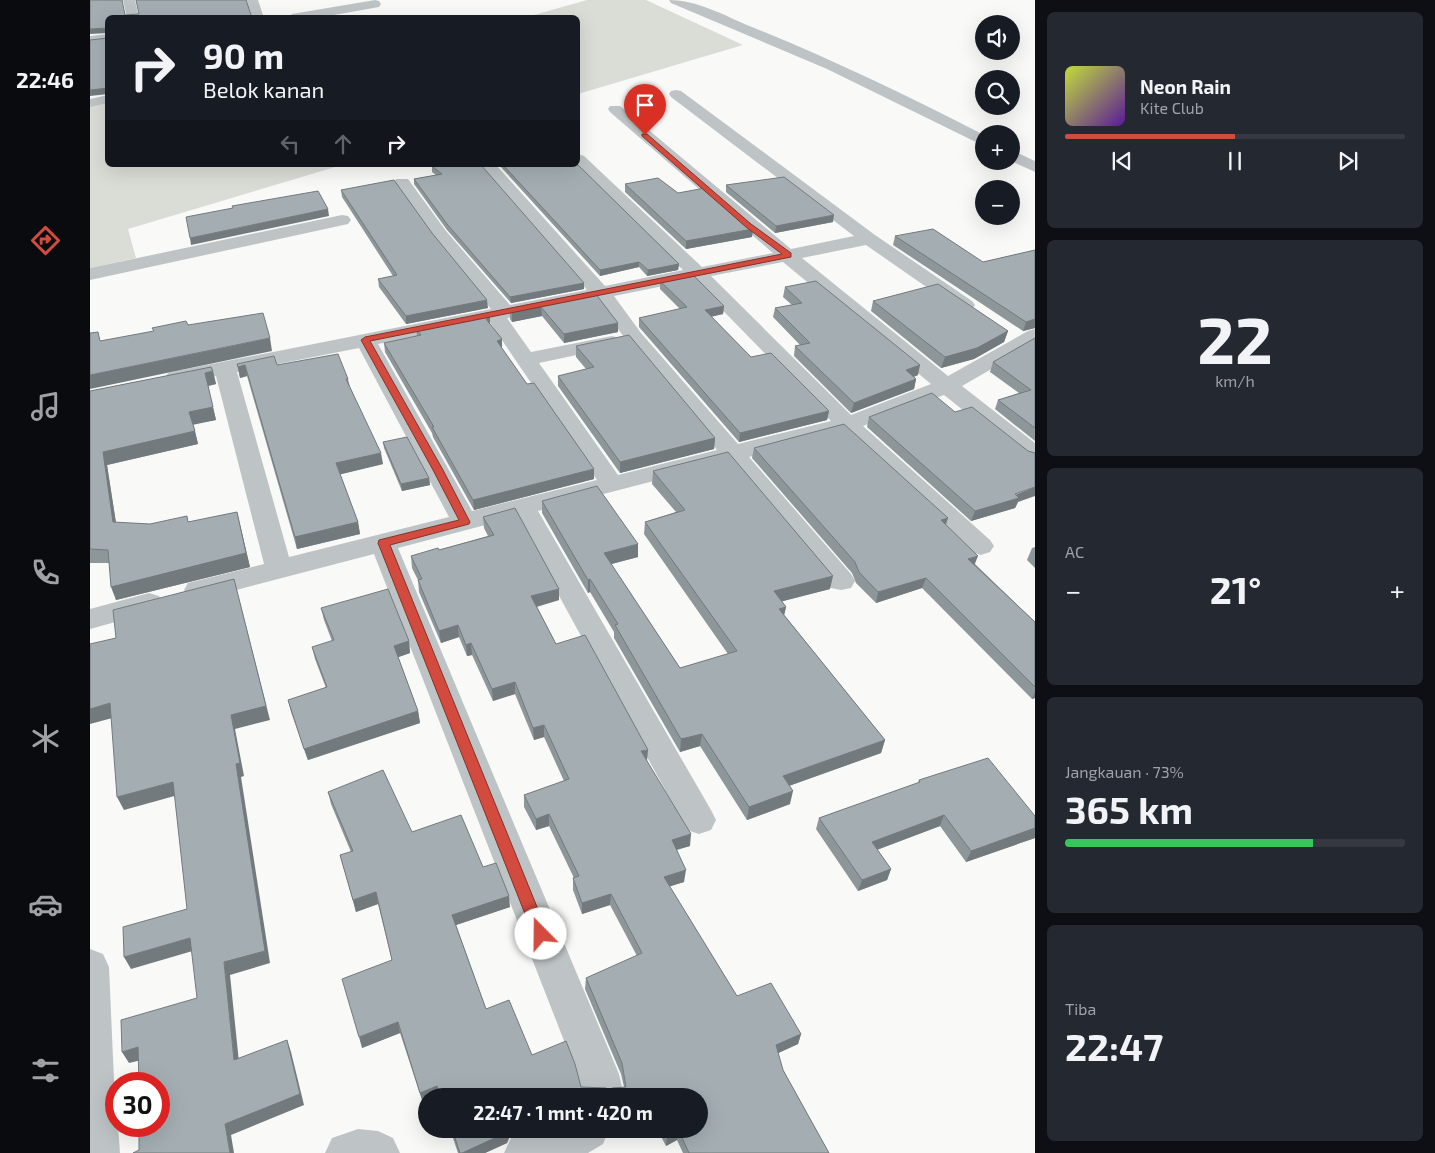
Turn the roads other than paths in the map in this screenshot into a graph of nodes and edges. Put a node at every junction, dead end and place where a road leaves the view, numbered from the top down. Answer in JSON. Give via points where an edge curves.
{"nodes":[{"id":1,"x":129,"y":0,"type":"edge"},
{"id":2,"x":252,"y":0,"type":"edge"},
{"id":3,"x":675,"y":0,"type":"edge"},
{"id":4,"x":375,"y":4,"type":"dead end"},
{"id":5,"x":132,"y":15,"type":"edge"},
{"id":6,"x":257,"y":15,"type":"edge"},
{"id":7,"x":310,"y":15,"type":"edge"},
{"id":8,"x":105,"y":38,"type":"edge"},
{"id":9,"x":90,"y":40,"type":"edge"},
{"id":10,"x":676,"y":94,"type":"dead end"},
{"id":11,"x":105,"y":100,"type":"edge"},
{"id":12,"x":90,"y":103,"type":"edge"},
{"id":13,"x":615,"y":109,"type":"dead end"},
{"id":14,"x":975,"y":136,"type":"edge"},
{"id":15,"x":1020,"y":160,"type":"edge"},
{"id":16,"x":580,"y":161,"type":"edge"},
{"id":17,"x":489,"y":167,"type":"edge"},
{"id":18,"x":1035,"y":167,"type":"edge"},
{"id":19,"x":402,"y":183,"type":"dead end"},
{"id":20,"x":342,"y":220,"type":"dead end"},
{"id":21,"x":869,"y":239,"type":"junction"},
{"id":22,"x":788,"y":255,"type":"junction"},
{"id":23,"x":90,"y":274,"type":"edge"},
{"id":24,"x":698,"y":274,"type":"junction"},
{"id":25,"x":601,"y":293,"type":"junction"},
{"id":26,"x":500,"y":313,"type":"junction"},
{"id":27,"x":980,"y":315,"type":"edge"},
{"id":28,"x":1021,"y":336,"type":"edge"},
{"id":29,"x":634,"y":337,"type":"junction"},
{"id":30,"x":365,"y":340,"type":"junction"},
{"id":31,"x":525,"y":360,"type":"junction"},
{"id":32,"x":226,"y":368,"type":"junction"},
{"id":33,"x":158,"y":382,"type":"edge"},
{"id":34,"x":946,"y":386,"type":"junction"},
{"id":35,"x":847,"y":424,"type":"junction"},
{"id":36,"x":732,"y":452,"type":"junction"},
{"id":37,"x":1035,"y":455,"type":"edge"},
{"id":38,"x":613,"y":485,"type":"junction"},
{"id":39,"x":523,"y":507,"type":"junction"},
{"id":40,"x":465,"y":522,"type":"junction"},
{"id":41,"x":383,"y":543,"type":"junction"},
{"id":42,"x":981,"y":546,"type":"dead end"},
{"id":43,"x":279,"y":569,"type":"junction"},
{"id":44,"x":841,"y":581,"type":"dead end"},
{"id":45,"x":90,"y":618,"type":"edge"},
{"id":46,"x":699,"y":820,"type":"dead end"},
{"id":47,"x":90,"y":968,"type":"edge"},
{"id":48,"x":601,"y":1088,"type":"edge"},
{"id":49,"x":572,"y":1138,"type":"edge"},
{"id":50,"x":98,"y":1153,"type":"edge"},
{"id":51,"x":347,"y":1153,"type":"edge"},
{"id":52,"x":378,"y":1153,"type":"edge"},
{"id":53,"x":526,"y":1153,"type":"edge"}],
"edges":[{"from":1,"to":5,"type":"street"},
{"from":2,"to":6,"type":"street"},
{"from":3,"to":14,"type":"street","via":[[837,67]]},
{"from":4,"to":7,"type":"street"},
{"from":8,"to":9,"type":"street"},
{"from":10,"to":21,"type":"street"},
{"from":11,"to":12,"type":"street"},
{"from":13,"to":22,"type":"street","via":[[748,225]]},
{"from":15,"to":18,"type":"street"},
{"from":16,"to":24,"type":"street"},
{"from":17,"to":25,"type":"street"},
{"from":19,"to":26,"type":"street"},
{"from":20,"to":23,"type":"street"},
{"from":21,"to":22,"type":"street"},
{"from":21,"to":27,"type":"street"},
{"from":22,"to":24,"type":"street"},
{"from":22,"to":34,"type":"street"},
{"from":24,"to":25,"type":"street"},
{"from":24,"to":35,"type":"street"},
{"from":25,"to":26,"type":"street"},
{"from":25,"to":29,"type":"street"},
{"from":26,"to":30,"type":"street"},
{"from":26,"to":31,"type":"street"},
{"from":28,"to":34,"type":"street"},
{"from":29,"to":31,"type":"street"},
{"from":29,"to":36,"type":"street"},
{"from":30,"to":32,"type":"street"},
{"from":30,"to":40,"type":"street"},
{"from":31,"to":38,"type":"street"},
{"from":32,"to":33,"type":"street"},
{"from":32,"to":43,"type":"street"},
{"from":34,"to":35,"type":"street"},
{"from":34,"to":37,"type":"street"},
{"from":35,"to":36,"type":"street"},
{"from":35,"to":42,"type":"street"},
{"from":36,"to":38,"type":"street"},
{"from":36,"to":44,"type":"street"},
{"from":38,"to":39,"type":"street"},
{"from":39,"to":40,"type":"street"},
{"from":39,"to":46,"type":"street"},
{"from":40,"to":41,"type":"street"},
{"from":41,"to":43,"type":"street"},
{"from":41,"to":48,"type":"street"},
{"from":43,"to":45,"type":"street"},
{"from":47,"to":50,"type":"street"},
{"from":49,"to":53,"type":"street"},
{"from":51,"to":52,"type":"street"}]}
